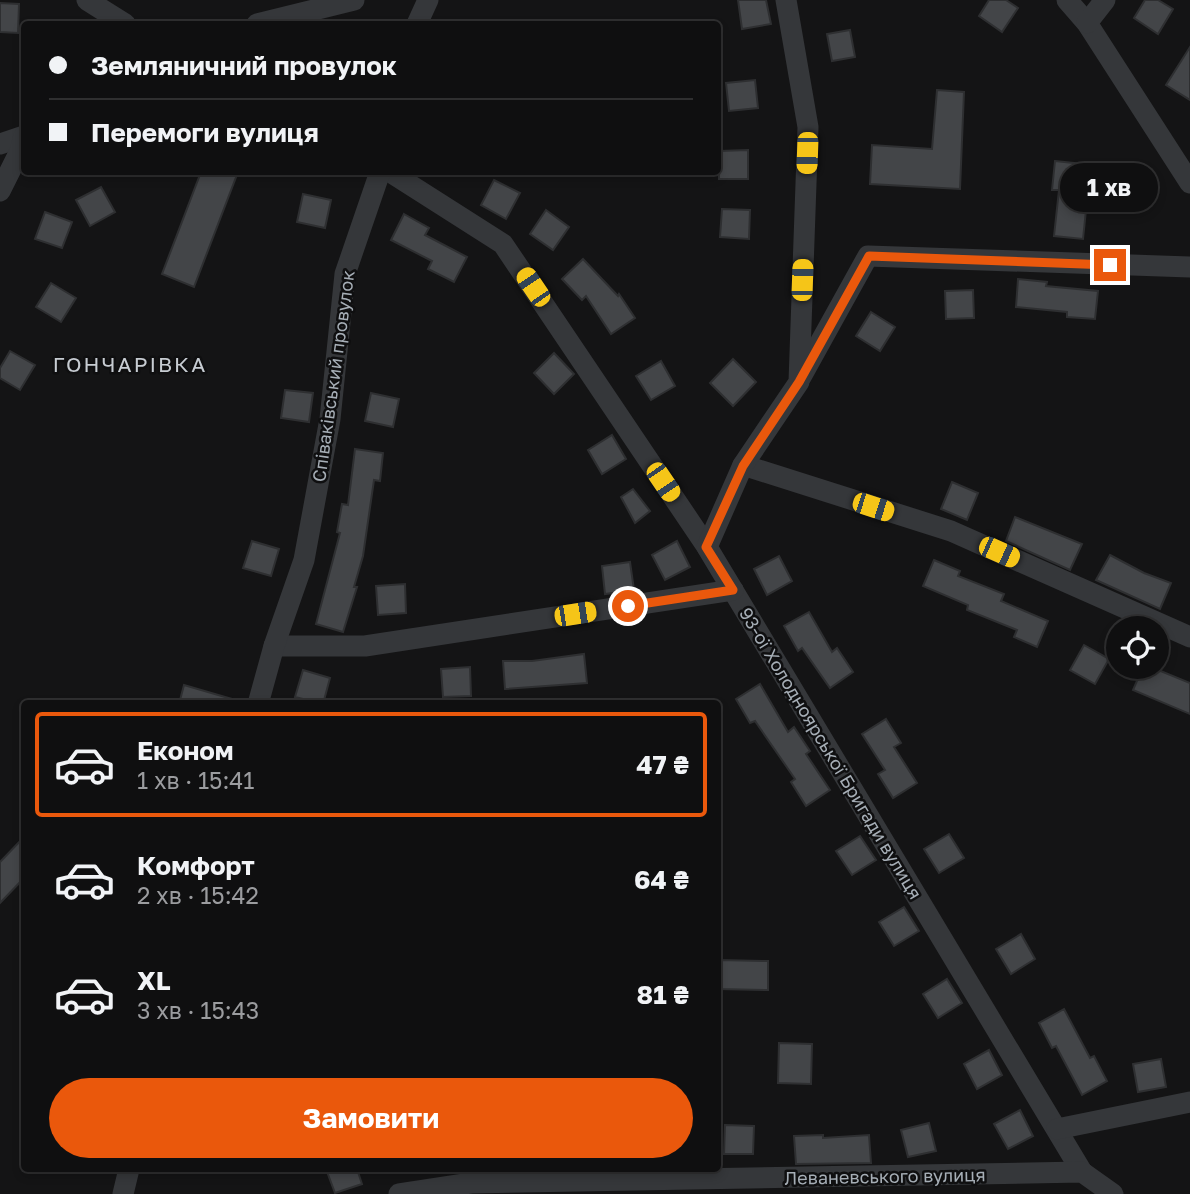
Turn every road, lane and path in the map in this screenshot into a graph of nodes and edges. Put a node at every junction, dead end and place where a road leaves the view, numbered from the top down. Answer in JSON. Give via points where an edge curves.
{"nodes":[{"id":1,"x":87,"y":0,"type":"edge"},
{"id":2,"x":354,"y":0,"type":"edge"},
{"id":3,"x":428,"y":0,"type":"edge"},
{"id":4,"x":786,"y":0,"type":"edge"},
{"id":5,"x":1067,"y":0,"type":"edge"},
{"id":6,"x":1105,"y":0,"type":"edge"},
{"id":7,"x":120,"y":21,"type":"edge"},
{"id":8,"x":269,"y":21,"type":"edge"},
{"id":9,"x":419,"y":21,"type":"edge"},
{"id":10,"x":1087,"y":23,"type":"junction"},
{"id":11,"x":21,"y":137,"type":"edge"},
{"id":12,"x":0,"y":144,"type":"edge"},
{"id":13,"x":21,"y":147,"type":"edge"},
{"id":14,"x":379,"y":175,"type":"edge"},
{"id":15,"x":395,"y":175,"type":"edge"},
{"id":16,"x":1190,"y":183,"type":"edge"},
{"id":17,"x":0,"y":191,"type":"edge"},
{"id":18,"x":1190,"y":267,"type":"edge"},
{"id":19,"x":799,"y":382,"type":"junction"},
{"id":20,"x":743,"y":466,"type":"junction"},
{"id":21,"x":706,"y":547,"type":"junction"},
{"id":22,"x":733,"y":590,"type":"junction"},
{"id":23,"x":1190,"y":637,"type":"edge"},
{"id":24,"x":274,"y":646,"type":"junction"},
{"id":25,"x":259,"y":700,"type":"edge"},
{"id":26,"x":1190,"y":1102,"type":"edge"},
{"id":27,"x":1057,"y":1129,"type":"junction"},
{"id":28,"x":128,"y":1172,"type":"edge"},
{"id":29,"x":1082,"y":1172,"type":"junction"},
{"id":30,"x":123,"y":1194,"type":"edge"},
{"id":31,"x":399,"y":1194,"type":"edge"},
{"id":32,"x":1113,"y":1194,"type":"edge"}],
"edges":[{"from":1,"to":7,"type":"street"},
{"from":2,"to":8,"type":"street"},
{"from":3,"to":9,"type":"street"},
{"from":4,"to":19,"type":"street","via":[[808,127]]},
{"from":5,"to":10,"type":"street"},
{"from":6,"to":10,"type":"street"},
{"from":10,"to":16,"type":"street"},
{"from":11,"to":12,"type":"street"},
{"from":13,"to":17,"type":"street"},
{"from":14,"to":24,"type":"street","name":"Співаківський провулок","via":[[345,274],[330,419],[304,561]]},
{"from":15,"to":21,"type":"street","name":"93-ої Холодноярської Бригади вулиця","via":[[503,244]]},
{"from":18,"to":19,"type":"street","via":[[869,256]]},
{"from":19,"to":20,"type":"street"},
{"from":20,"to":21,"type":"street"},
{"from":20,"to":23,"type":"street","via":[[951,531]]},
{"from":21,"to":22,"type":"street","name":"93-ої Холодноярської Бригади вулиця"},
{"from":22,"to":24,"type":"street","via":[[365,646]]},
{"from":22,"to":27,"type":"street","name":"93-ої Холодноярської Бригади вулиця"},
{"from":24,"to":25,"type":"street","name":"Співаківський провулок"},
{"from":26,"to":27,"type":"street"},
{"from":27,"to":29,"type":"street","name":"93-ої Холодноярської Бригади вулиця"},
{"from":28,"to":30,"type":"street"},
{"from":29,"to":31,"type":"street","name":"Леваневського вулиця","via":[[471,1183]]},
{"from":29,"to":32,"type":"street"}]}
